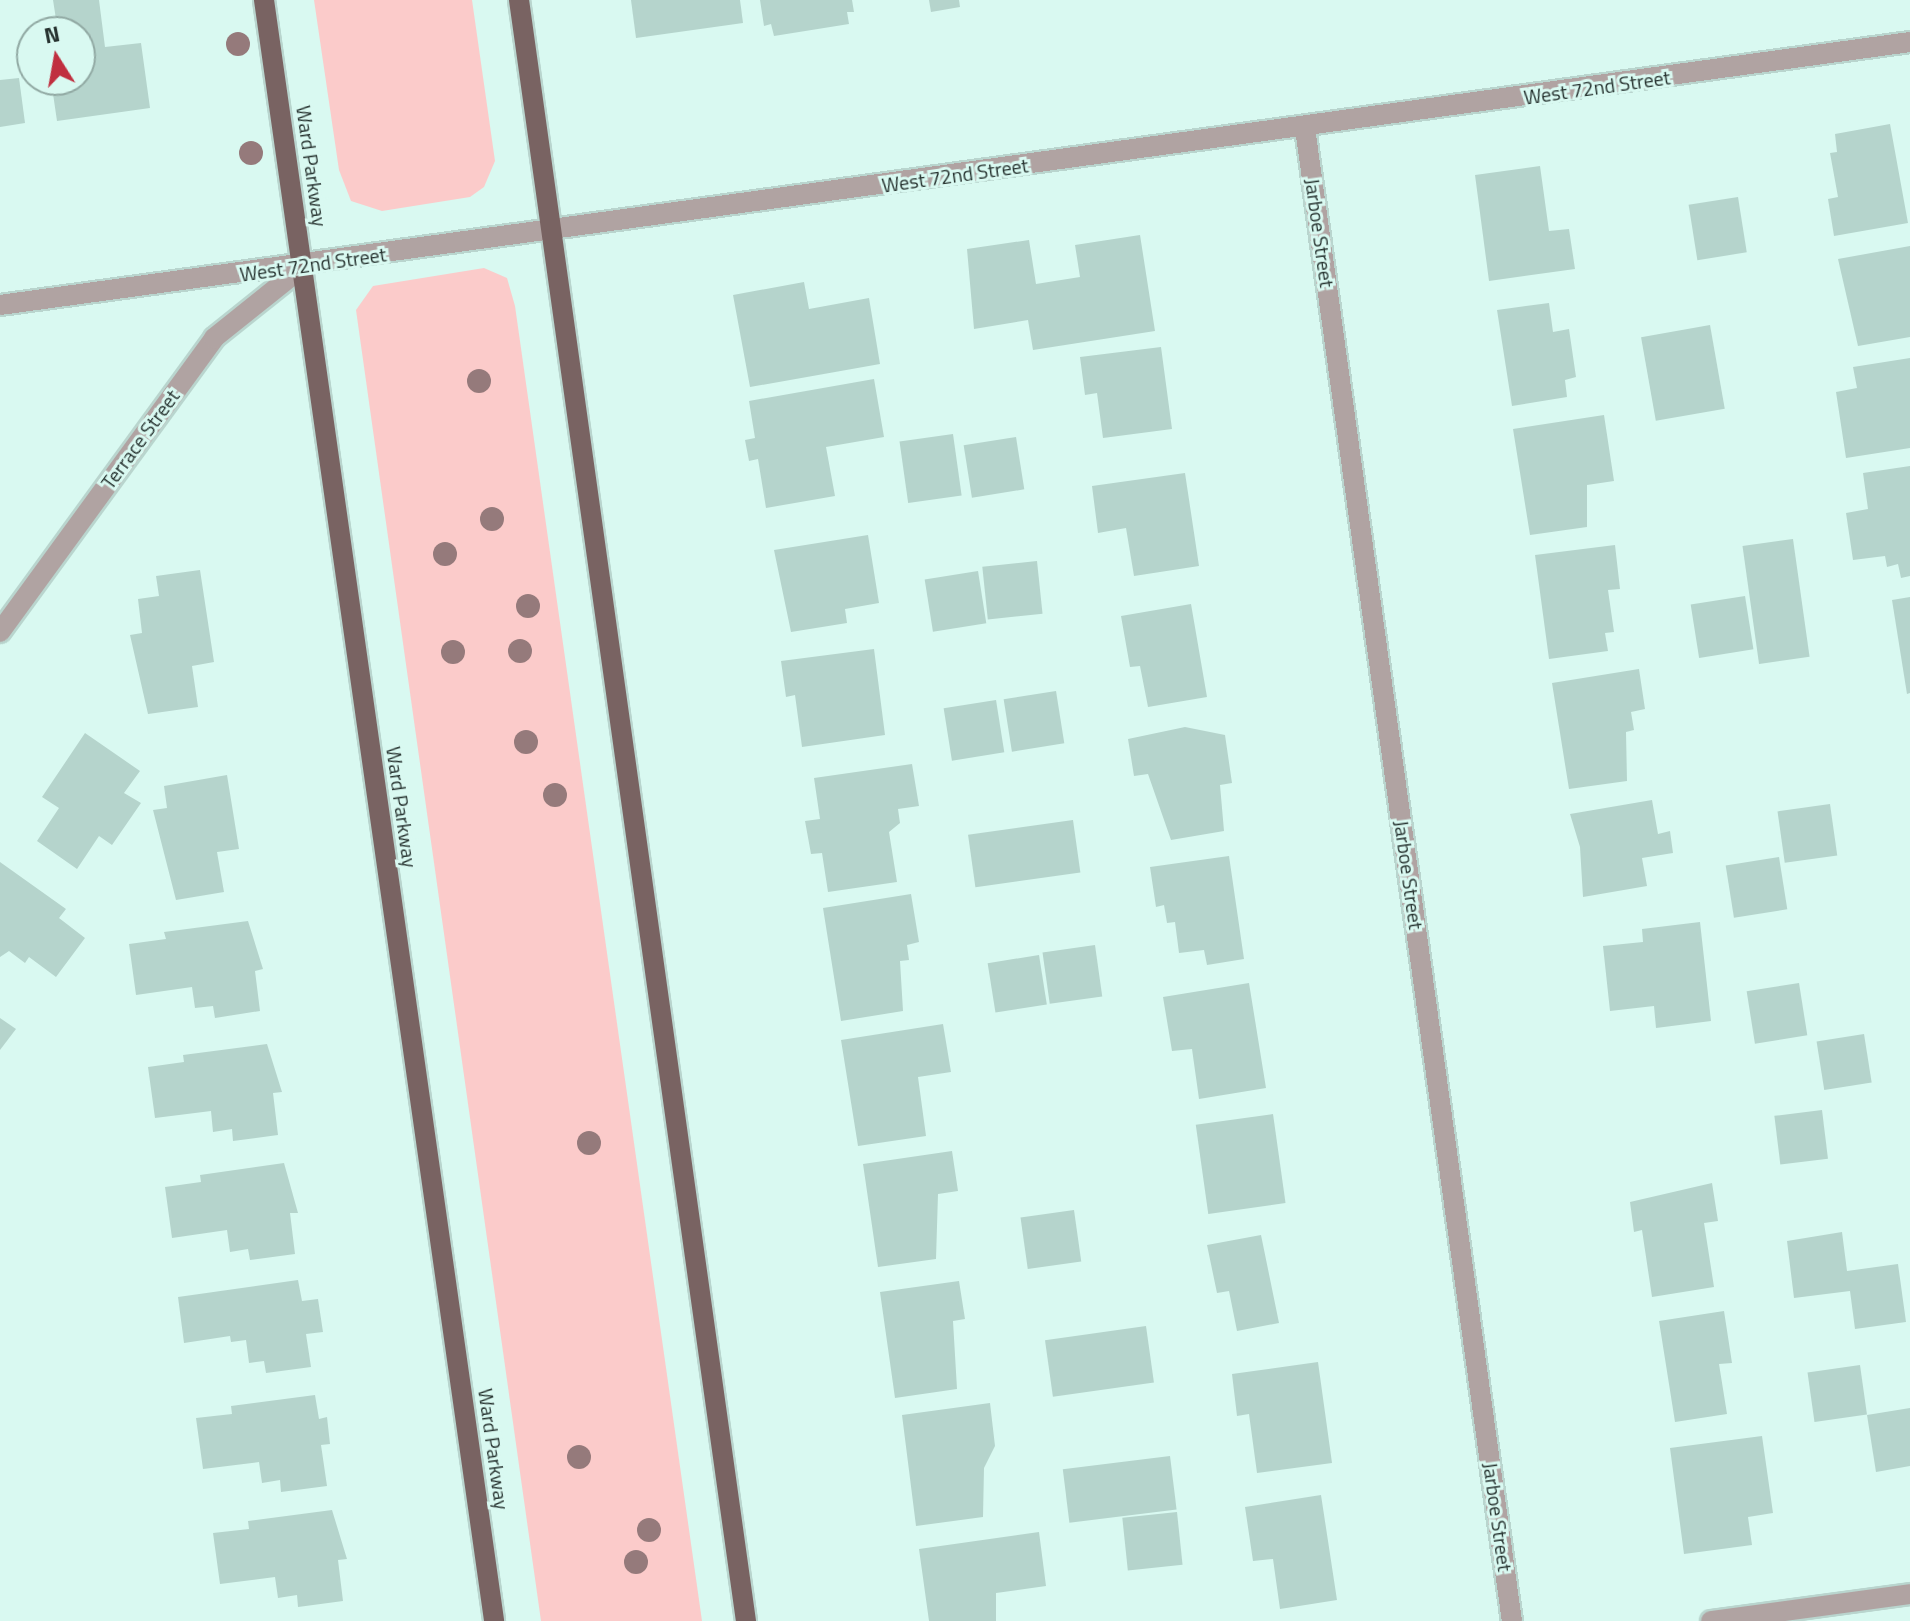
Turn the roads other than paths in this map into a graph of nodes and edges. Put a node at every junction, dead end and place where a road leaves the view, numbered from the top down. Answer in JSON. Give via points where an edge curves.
{"nodes":[{"id":1,"x":264,"y":0,"type":"edge"},
{"id":2,"x":519,"y":0,"type":"edge"},
{"id":3,"x":1910,"y":42,"type":"edge"},
{"id":4,"x":1305,"y":128,"type":"junction"},
{"id":5,"x":550,"y":227,"type":"junction"},
{"id":6,"x":302,"y":268,"type":"junction"},
{"id":7,"x":0,"y":305,"type":"edge"},
{"id":8,"x":0,"y":632,"type":"edge"},
{"id":9,"x":1910,"y":1594,"type":"edge"},
{"id":10,"x":494,"y":1621,"type":"edge"},
{"id":11,"x":746,"y":1621,"type":"edge"},
{"id":12,"x":1512,"y":1621,"type":"edge"},
{"id":13,"x":1711,"y":1621,"type":"edge"}],
"edges":[{"from":1,"to":6,"type":"main road","name":"Ward Parkway"},
{"from":2,"to":5,"type":"main road"},
{"from":3,"to":4,"type":"street","name":"West 72nd Street"},
{"from":4,"to":5,"type":"street","name":"West 72nd Street"},
{"from":4,"to":12,"type":"street","name":"Jarboe Street"},
{"from":5,"to":6,"type":"street","name":"West 72nd Street"},
{"from":5,"to":11,"type":"main road"},
{"from":6,"to":7,"type":"street","name":"West 72nd Street"},
{"from":6,"to":8,"type":"street","name":"Terrace Street","via":[[214,338]]},
{"from":6,"to":10,"type":"main road","name":"Ward Parkway"},
{"from":9,"to":13,"type":"street"}]}
